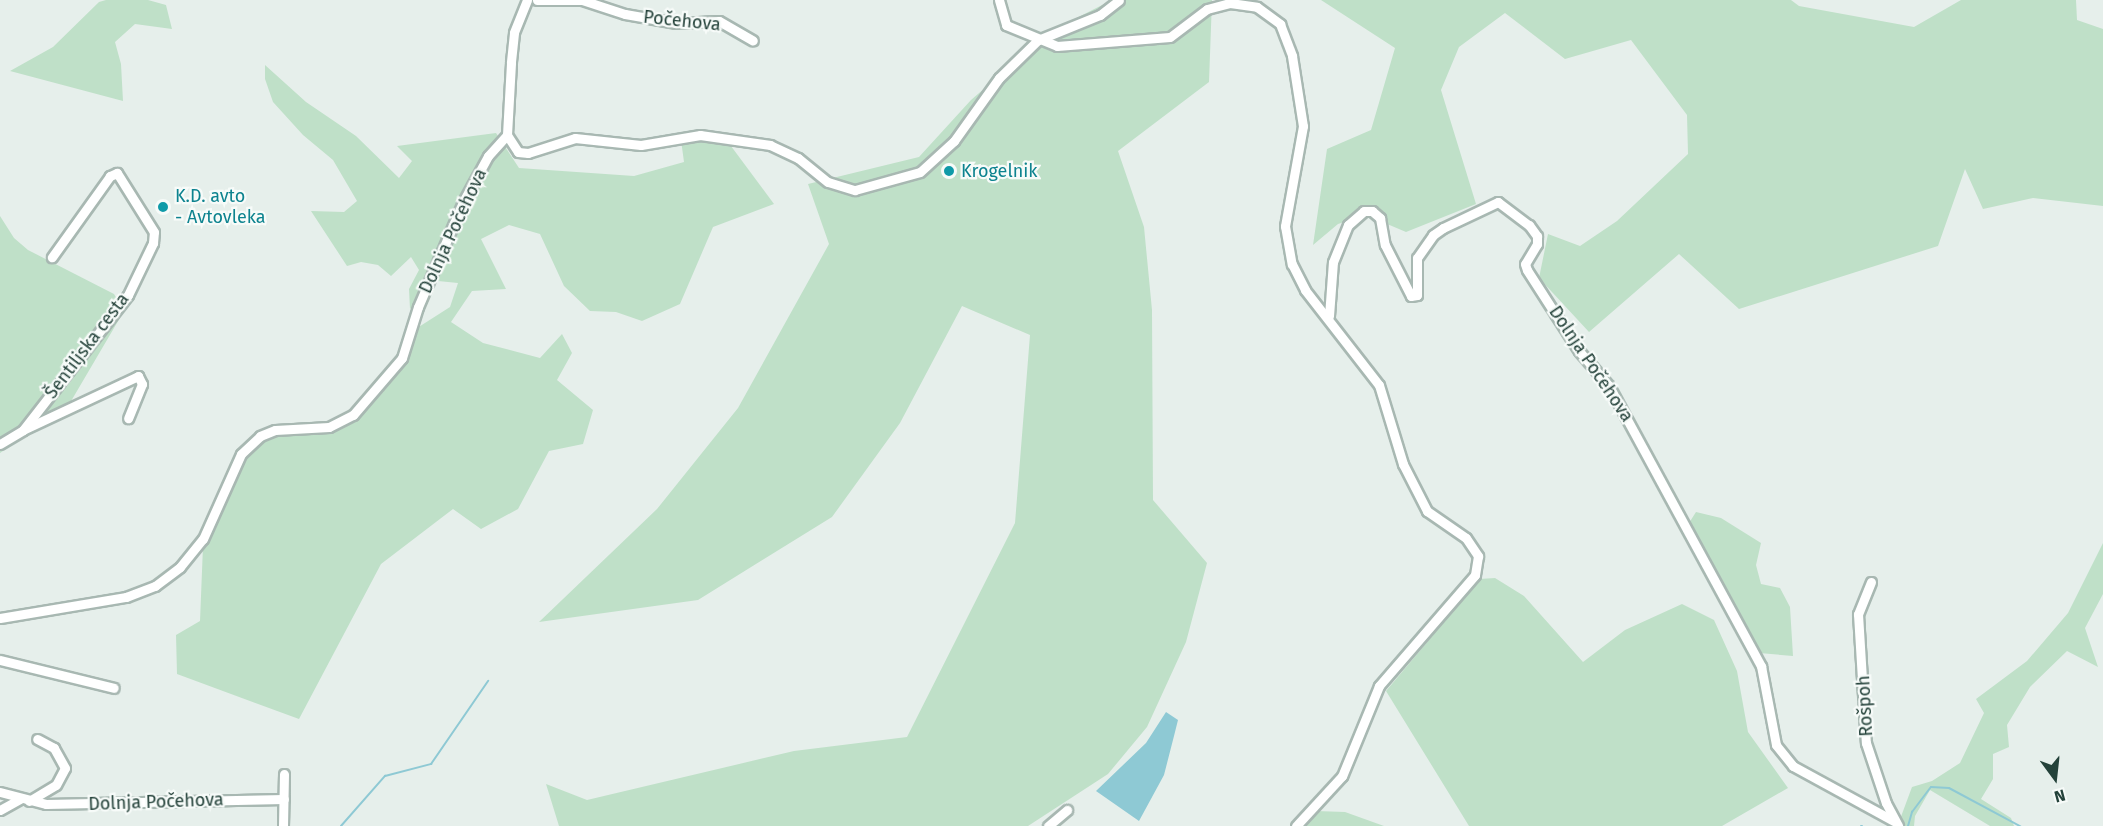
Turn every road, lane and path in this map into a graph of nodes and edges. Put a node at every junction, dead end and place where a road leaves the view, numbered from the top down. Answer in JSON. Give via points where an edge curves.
{"nodes":[{"id":1,"x":527,"y":0,"type":"edge"},
{"id":2,"x":537,"y":0,"type":"edge"},
{"id":3,"x":999,"y":0,"type":"edge"},
{"id":4,"x":1119,"y":0,"type":"edge"},
{"id":5,"x":1038,"y":40,"type":"junction"},
{"id":6,"x":753,"y":41,"type":"dead end"},
{"id":7,"x":507,"y":135,"type":"junction"},
{"id":8,"x":52,"y":257,"type":"dead end"},
{"id":9,"x":1329,"y":316,"type":"junction"},
{"id":10,"x":128,"y":418,"type":"dead end"},
{"id":11,"x":23,"y":430,"type":"junction"},
{"id":12,"x":0,"y":444,"type":"edge"},
{"id":13,"x":1871,"y":582,"type":"dead end"},
{"id":14,"x":0,"y":618,"type":"edge"},
{"id":15,"x":0,"y":660,"type":"edge"},
{"id":16,"x":114,"y":688,"type":"dead end"},
{"id":17,"x":37,"y":739,"type":"dead end"},
{"id":18,"x":284,"y":774,"type":"dead end"},
{"id":19,"x":0,"y":792,"type":"edge"},
{"id":20,"x":284,"y":799,"type":"junction"},
{"id":21,"x":24,"y":800,"type":"junction"},
{"id":22,"x":0,"y":810,"type":"edge"},
{"id":23,"x":1067,"y":810,"type":"dead end"},
{"id":24,"x":1896,"y":823,"type":"edge"},
{"id":25,"x":283,"y":826,"type":"edge"},
{"id":26,"x":1048,"y":826,"type":"edge"},
{"id":27,"x":1296,"y":826,"type":"edge"}],
"edges":[{"from":1,"to":7,"type":"street","via":[[514,33]]},
{"from":2,"to":6,"type":"street","name":"Počehova","via":[[582,0],[625,14],[676,23],[719,21]]},
{"from":3,"to":5,"type":"street","via":[[1006,25]]},
{"from":4,"to":5,"type":"street","via":[[1100,15]]},
{"from":5,"to":7,"type":"street","via":[[999,78],[954,141],[920,172],[855,190],[828,182],[798,158],[770,145],[700,135],[641,145],[575,138],[528,153],[518,152]]},
{"from":5,"to":9,"type":"street","via":[[1057,46],[1170,37],[1207,9],[1230,3],[1257,7],[1280,24],[1292,56],[1304,126],[1285,226],[1287,250],[1301,283]]},
{"from":7,"to":14,"type":"street","name":"Dolnja Počehova","via":[[488,156],[463,202],[418,307],[402,358],[353,415],[329,427],[275,430],[261,436],[241,454],[203,539],[180,567],[155,586],[126,597]]},
{"from":8,"to":11,"type":"street","name":"Šentiljska cesta","via":[[110,176],[117,173],[154,232],[153,243],[128,295]]},
{"from":9,"to":24,"type":"street","name":"Dolnja Počehova","via":[[1333,262],[1348,225],[1364,211],[1372,211],[1380,218],[1385,245],[1411,296],[1417,295],[1417,258],[1443,228],[1498,202],[1533,229],[1537,243],[1525,264],[1527,270],[1579,351],[1609,386],[1761,666],[1776,745],[1793,766]]},
{"from":9,"to":27,"type":"street","via":[[1379,385],[1403,464],[1427,511],[1466,538],[1480,562],[1475,575],[1379,686],[1342,776]]},
{"from":10,"to":11,"type":"street","via":[[142,384],[138,376]]},
{"from":11,"to":12,"type":"street","name":"Šentiljska cesta"},
{"from":13,"to":24,"type":"street","name":"Rošpoh","via":[[1857,614],[1865,677],[1866,743]]},
{"from":15,"to":16,"type":"street"},
{"from":17,"to":21,"type":"street","via":[[54,748],[64,768],[56,786]]},
{"from":18,"to":20,"type":"street"},
{"from":19,"to":21,"type":"street","name":"Dolnja Počehova"},
{"from":20,"to":21,"type":"street","name":"Dolnja Počehova","via":[[71,805]]},
{"from":20,"to":25,"type":"street"},
{"from":21,"to":22,"type":"street"},
{"from":23,"to":26,"type":"street"}]}
